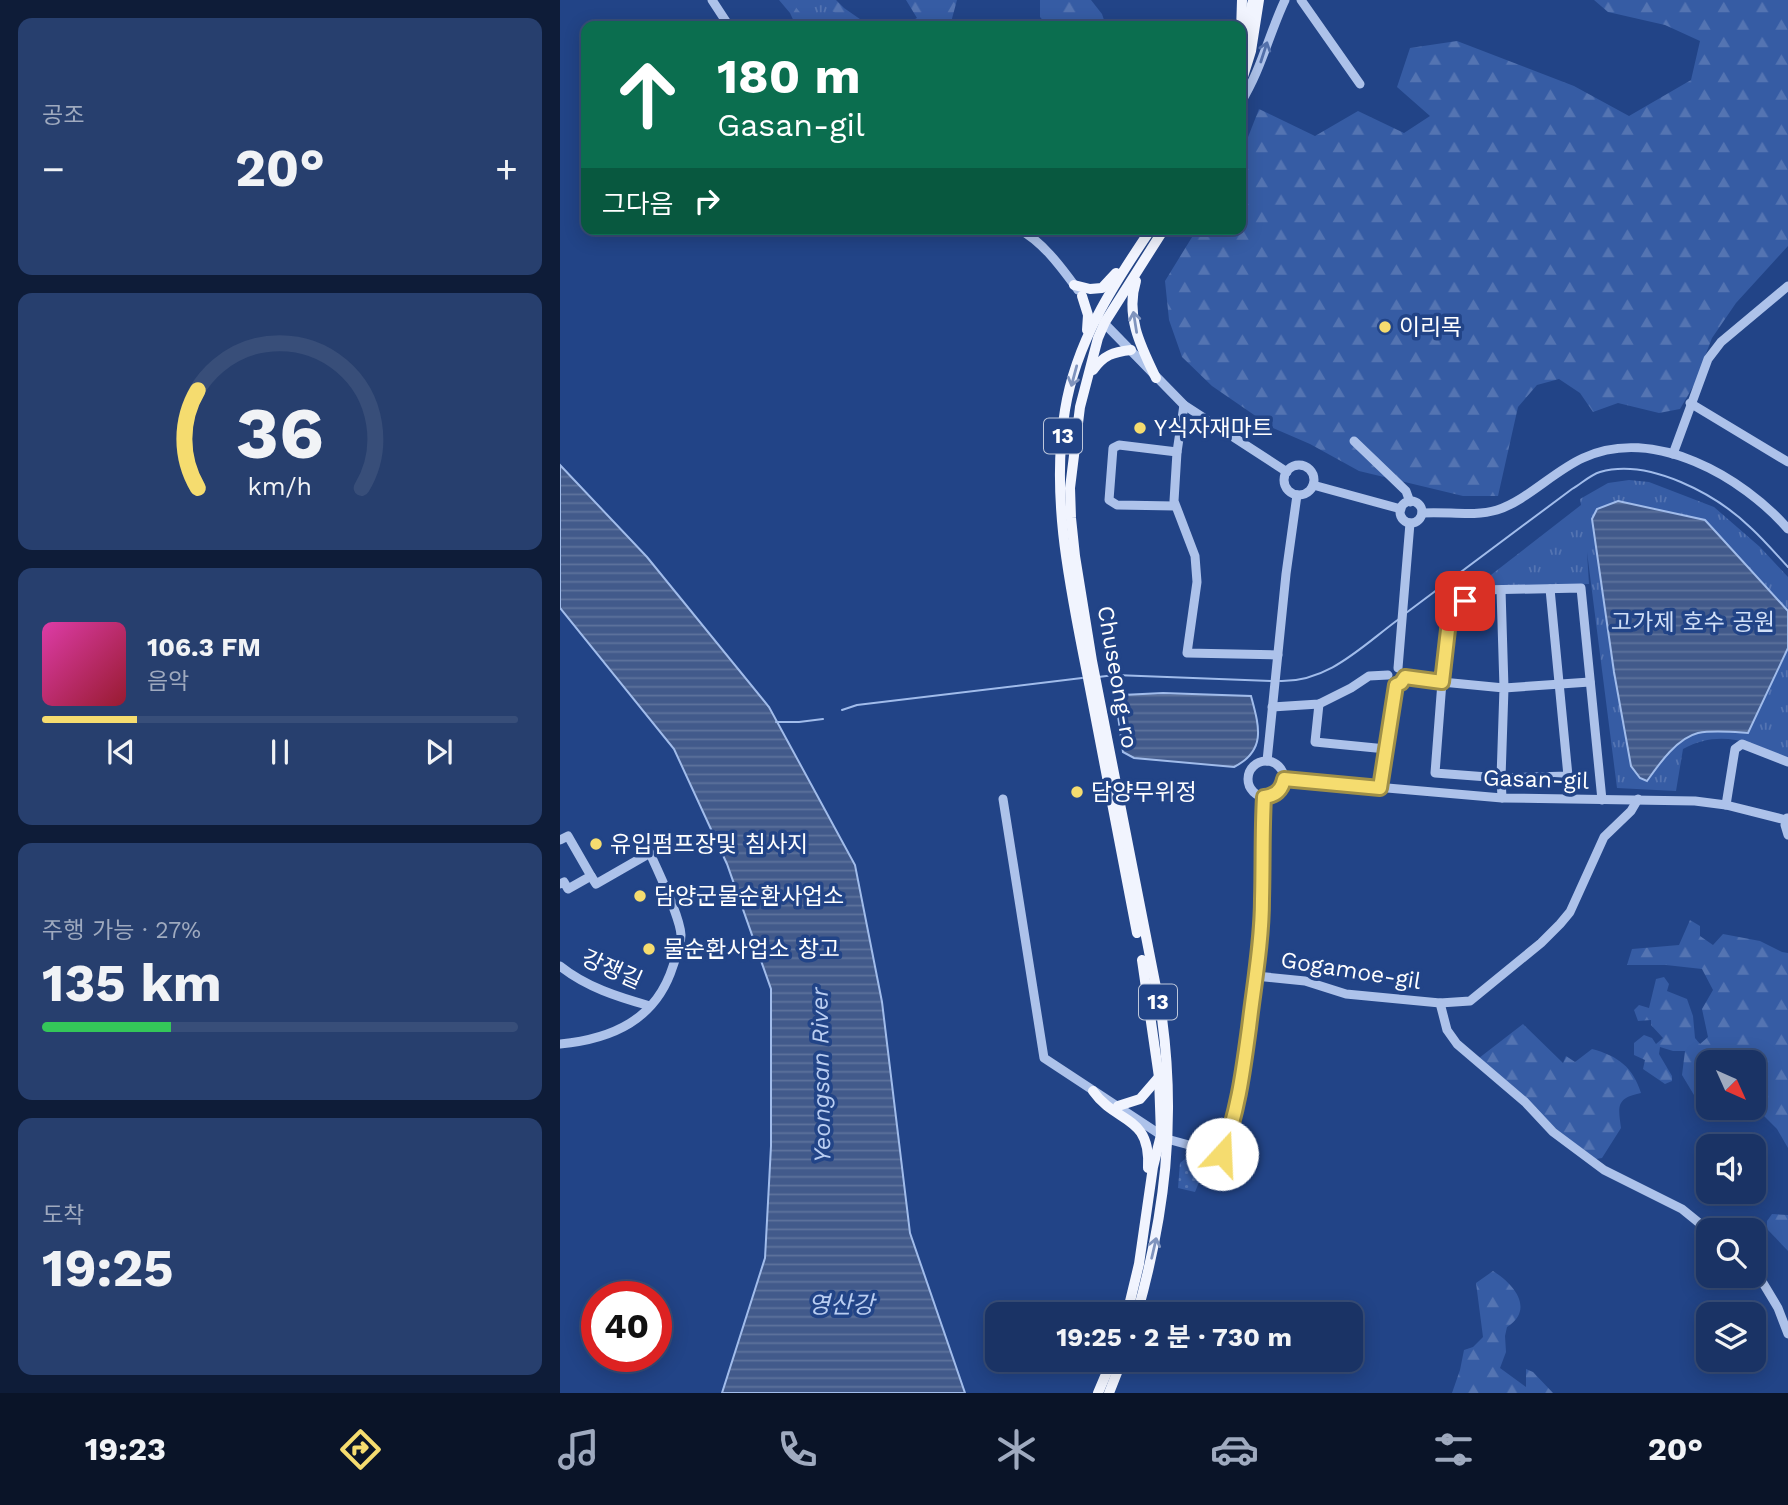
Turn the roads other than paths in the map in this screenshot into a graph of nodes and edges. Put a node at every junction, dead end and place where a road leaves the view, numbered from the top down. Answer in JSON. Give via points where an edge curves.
{"nodes":[{"id":1,"x":712,"y":0,"type":"edge"},
{"id":2,"x":1242,"y":0,"type":"edge"},
{"id":3,"x":1253,"y":0,"type":"edge"},
{"id":4,"x":1259,"y":0,"type":"edge"},
{"id":5,"x":1285,"y":0,"type":"edge"},
{"id":6,"x":1301,"y":0,"type":"edge"},
{"id":7,"x":726,"y":21,"type":"edge"},
{"id":8,"x":1241,"y":21,"type":"edge"},
{"id":9,"x":1246,"y":29,"type":"edge"},
{"id":10,"x":1246,"y":67,"type":"edge"},
{"id":11,"x":1360,"y":84,"type":"dead end"},
{"id":12,"x":1246,"y":93,"type":"edge"},
{"id":13,"x":1029,"y":235,"type":"edge"},
{"id":14,"x":1147,"y":235,"type":"edge"},
{"id":15,"x":1160,"y":235,"type":"edge"},
{"id":16,"x":1129,"y":262,"type":"junction"},
{"id":17,"x":1142,"y":263,"type":"junction"},
{"id":18,"x":1074,"y":285,"type":"junction"},
{"id":19,"x":1788,"y":286,"type":"edge"},
{"id":20,"x":1082,"y":296,"type":"junction"},
{"id":21,"x":1101,"y":320,"type":"junction"},
{"id":22,"x":1087,"y":338,"type":"junction"},
{"id":23,"x":1131,"y":350,"type":"junction"},
{"id":24,"x":1087,"y":378,"type":"junction"},
{"id":25,"x":1156,"y":378,"type":"junction"},
{"id":26,"x":1690,"y":403,"type":"junction"},
{"id":27,"x":1184,"y":405,"type":"junction"},
{"id":28,"x":1354,"y":441,"type":"dead end"},
{"id":29,"x":1177,"y":452,"type":"junction"},
{"id":30,"x":1673,"y":454,"type":"junction"},
{"id":31,"x":1788,"y":462,"type":"edge"},
{"id":32,"x":1287,"y":472,"type":"junction"},
{"id":33,"x":1313,"y":485,"type":"junction"},
{"id":34,"x":1297,"y":495,"type":"junction"},
{"id":35,"x":1410,"y":502,"type":"junction"},
{"id":36,"x":1175,"y":506,"type":"junction"},
{"id":37,"x":1401,"y":509,"type":"junction"},
{"id":38,"x":1422,"y":513,"type":"junction"},
{"id":39,"x":1410,"y":523,"type":"junction"},
{"id":40,"x":1788,"y":529,"type":"edge"},
{"id":41,"x":1550,"y":589,"type":"junction"},
{"id":42,"x":1501,"y":590,"type":"junction"},
{"id":43,"x":1278,"y":655,"type":"junction"},
{"id":44,"x":1088,"y":661,"type":"junction"},
{"id":45,"x":1398,"y":668,"type":"junction"},
{"id":46,"x":1388,"y":676,"type":"junction"},
{"id":47,"x":1405,"y":677,"type":"junction"},
{"id":48,"x":1442,"y":682,"type":"junction"},
{"id":49,"x":1590,"y":682,"type":"junction"},
{"id":50,"x":1559,"y":684,"type":"junction"},
{"id":51,"x":1396,"y":685,"type":"junction"},
{"id":52,"x":1504,"y":688,"type":"junction"},
{"id":53,"x":1094,"y":692,"type":"junction"},
{"id":54,"x":1319,"y":704,"type":"junction"},
{"id":55,"x":1272,"y":706,"type":"junction"},
{"id":56,"x":1386,"y":749,"type":"junction"},
{"id":57,"x":1267,"y":761,"type":"junction"},
{"id":58,"x":1788,"y":762,"type":"edge"},
{"id":59,"x":1502,"y":778,"type":"junction"},
{"id":60,"x":1284,"y":779,"type":"junction"},
{"id":61,"x":1380,"y":788,"type":"junction"},
{"id":62,"x":1264,"y":797,"type":"junction"},
{"id":63,"x":1502,"y":798,"type":"junction"},
{"id":64,"x":1638,"y":799,"type":"junction"},
{"id":65,"x":1003,"y":800,"type":"dead end"},
{"id":66,"x":1602,"y":800,"type":"junction"},
{"id":67,"x":1726,"y":805,"type":"junction"},
{"id":68,"x":1787,"y":818,"type":"edge"},
{"id":69,"x":1788,"y":835,"type":"edge"},
{"id":70,"x":560,"y":840,"type":"edge"},
{"id":71,"x":591,"y":876,"type":"junction"},
{"id":72,"x":560,"y":884,"type":"edge"},
{"id":73,"x":560,"y":965,"type":"edge"},
{"id":74,"x":1256,"y":976,"type":"junction"},
{"id":75,"x":1440,"y":1003,"type":"junction"},
{"id":76,"x":650,"y":1006,"type":"junction"},
{"id":77,"x":560,"y":1044,"type":"edge"},
{"id":78,"x":1159,"y":1077,"type":"junction"},
{"id":79,"x":1093,"y":1091,"type":"junction"},
{"id":80,"x":1118,"y":1106,"type":"junction"},
{"id":81,"x":1164,"y":1137,"type":"junction"},
{"id":82,"x":1696,"y":1220,"type":"edge"},
{"id":83,"x":1139,"y":1264,"type":"junction"},
{"id":84,"x":1766,"y":1288,"type":"edge"},
{"id":85,"x":1130,"y":1302,"type":"edge"},
{"id":86,"x":1140,"y":1302,"type":"edge"},
{"id":87,"x":1788,"y":1334,"type":"edge"},
{"id":88,"x":1107,"y":1372,"type":"edge"},
{"id":89,"x":1117,"y":1372,"type":"edge"},
{"id":90,"x":1098,"y":1393,"type":"edge"},
{"id":91,"x":1109,"y":1393,"type":"edge"}],
"edges":[{"from":1,"to":7,"type":"street"},
{"from":2,"to":8,"type":"main road"},
{"from":3,"to":9,"type":"main road"},
{"from":4,"to":10,"type":"main road"},
{"from":12,"to":5,"type":"street","one_way":true},
{"from":6,"to":11,"type":"street"},
{"from":13,"to":18,"type":"street"},
{"from":14,"to":16,"type":"main road","name":"Chuseong-ro","number":"13"},
{"from":15,"to":17,"type":"main road","name":"Chuseong-ro","number":"13"},
{"from":16,"to":18,"type":"main road","via":[[1102,288]]},
{"from":16,"to":21,"type":"main road","name":"Chuseong-ro","number":"13","via":[[1111,289]]},
{"from":17,"to":21,"type":"main road","name":"Chuseong-ro","number":"13"},
{"from":25,"to":17,"type":"main road","one_way":true,"via":[[1134,323],[1133,292]]},
{"from":18,"to":20,"type":"street"},
{"from":19,"to":26,"type":"street","via":[[1721,342],[1708,359]]},
{"from":20,"to":21,"type":"street"},
{"from":20,"to":22,"type":"main road","via":[[1088,315]]},
{"from":21,"to":22,"type":"main road","name":"Chuseong-ro","number":"13"},
{"from":21,"to":23,"type":"street"},
{"from":21,"to":24,"type":"main road","name":"Chuseong-ro","number":"13"},
{"from":22,"to":44,"type":"main road","name":"Chuseong-ro","number":"13","one_way":true,"via":[[1065,410],[1061,492],[1065,561]]},
{"from":23,"to":24,"type":"main road","via":[[1110,353]]},
{"from":23,"to":25,"type":"street"},
{"from":24,"to":44,"type":"main road","name":"Chuseong-ro","number":"13","via":[[1070,488]]},
{"from":25,"to":27,"type":"street"},
{"from":26,"to":30,"type":"street"},
{"from":26,"to":31,"type":"street"},
{"from":27,"to":29,"type":"street"},
{"from":27,"to":32,"type":"street"},
{"from":28,"to":35,"type":"street","via":[[1406,491]]},
{"from":29,"to":36,"type":"street"},
{"from":29,"to":36,"type":"street","via":[[1113,448],[1109,500],[1117,505]]},
{"from":30,"to":38,"type":"street","via":[[1622,448],[1596,452],[1499,510]]},
{"from":30,"to":40,"type":"street","via":[[1741,486]]},
{"from":32,"to":33,"type":"street","via":[[1304,466],[1313,476]]},
{"from":32,"to":34,"type":"street","via":[[1286,486]]},
{"from":33,"to":34,"type":"street","via":[[1307,493]]},
{"from":33,"to":37,"type":"street"},
{"from":34,"to":43,"type":"street"},
{"from":35,"to":37,"type":"street"},
{"from":35,"to":38,"type":"street","via":[[1417,503]]},
{"from":36,"to":43,"type":"street","via":[[1195,556],[1197,582],[1187,653]]},
{"from":37,"to":39,"type":"street","via":[[1402,519]]},
{"from":38,"to":39,"type":"street","via":[[1417,522]]},
{"from":39,"to":45,"type":"street"},
{"from":41,"to":42,"type":"street"},
{"from":41,"to":49,"type":"street","via":[[1581,588]]},
{"from":41,"to":50,"type":"street"},
{"from":42,"to":48,"type":"street","via":[[1480,590],[1450,612]]},
{"from":42,"to":52,"type":"street"},
{"from":43,"to":55,"type":"street"},
{"from":44,"to":53,"type":"main road","name":"Chuseong-ro","number":"13"},
{"from":45,"to":46,"type":"street"},
{"from":45,"to":47,"type":"street"},
{"from":46,"to":51,"type":"street"},
{"from":46,"to":54,"type":"street","via":[[1369,676]]},
{"from":47,"to":48,"type":"street"},
{"from":47,"to":51,"type":"street"},
{"from":48,"to":52,"type":"street"},
{"from":48,"to":59,"type":"street","via":[[1435,773]]},
{"from":49,"to":50,"type":"street"},
{"from":49,"to":66,"type":"street"},
{"from":50,"to":52,"type":"street"},
{"from":50,"to":59,"type":"street","via":[[1568,776]]},
{"from":51,"to":56,"type":"street"},
{"from":52,"to":59,"type":"street"},
{"from":53,"to":78,"type":"main road","name":"Chuseong-ro","number":"13"},
{"from":53,"to":81,"type":"main road","name":"Chuseong-ro","number":"13","via":[[1162,1018],[1170,1102]]},
{"from":54,"to":55,"type":"street"},
{"from":54,"to":56,"type":"street","via":[[1315,742]]},
{"from":55,"to":57,"type":"street"},
{"from":56,"to":61,"type":"street"},
{"from":57,"to":60,"type":"street","via":[[1281,769]]},
{"from":57,"to":62,"type":"street","via":[[1252,768],[1248,778],[1254,792]]},
{"from":58,"to":67,"type":"street","via":[[1742,744],[1735,749]]},
{"from":59,"to":63,"type":"street"},
{"from":60,"to":61,"type":"street","name":"Gasan-gil"},
{"from":60,"to":62,"type":"street","via":[[1275,794]]},
{"from":61,"to":63,"type":"street","name":"Gasan-gil"},
{"from":62,"to":74,"type":"street"},
{"from":63,"to":66,"type":"street","name":"Gasan-gil"},
{"from":64,"to":66,"type":"street","name":"Gasan-gil"},
{"from":64,"to":67,"type":"street","name":"Gasan-gil"},
{"from":64,"to":75,"type":"street","via":[[1604,837],[1570,912],[1560,924],[1471,1001]]},
{"from":65,"to":79,"type":"street","via":[[1044,1058]]},
{"from":67,"to":68,"type":"street","name":"Gasan-gil"},
{"from":68,"to":69,"type":"street"},
{"from":70,"to":71,"type":"street","via":[[568,836]]},
{"from":71,"to":72,"type":"street","via":[[568,889],[564,882]]},
{"from":71,"to":76,"type":"street","name":"강쟁길","via":[[596,884],[650,853],[681,936],[668,980]]},
{"from":73,"to":76,"type":"street","name":"강쟁길","via":[[606,992]]},
{"from":74,"to":75,"type":"street","name":"Gogamoe-gil","via":[[1305,981],[1346,994]]},
{"from":74,"to":81,"type":"street","name":"Gogamoe-gil","via":[[1242,1085],[1222,1154]]},
{"from":75,"to":82,"type":"street","name":"Gogamoe-gil","via":[[1447,1030],[1457,1044],[1553,1132],[1604,1170]]},
{"from":76,"to":77,"type":"street","name":"강쟁길","via":[[631,1024],[609,1035]]},
{"from":78,"to":80,"type":"main road","via":[[1140,1099]]},
{"from":78,"to":81,"type":"main road","name":"Chuseong-ro","number":"13"},
{"from":79,"to":80,"type":"street"},
{"from":79,"to":83,"type":"main road","via":[[1137,1125],[1148,1149]]},
{"from":80,"to":81,"type":"street"},
{"from":81,"to":83,"type":"main road","name":"Chuseong-ro","number":"13","via":[[1153,1167]]},
{"from":86,"to":81,"type":"main road","name":"Chuseong-ro","number":"13","one_way":true,"via":[[1157,1234]]},
{"from":83,"to":85,"type":"main road","name":"Chuseong-ro","number":"13"},
{"from":84,"to":87,"type":"street"},
{"from":88,"to":90,"type":"main road"},
{"from":89,"to":91,"type":"main road"}]}
